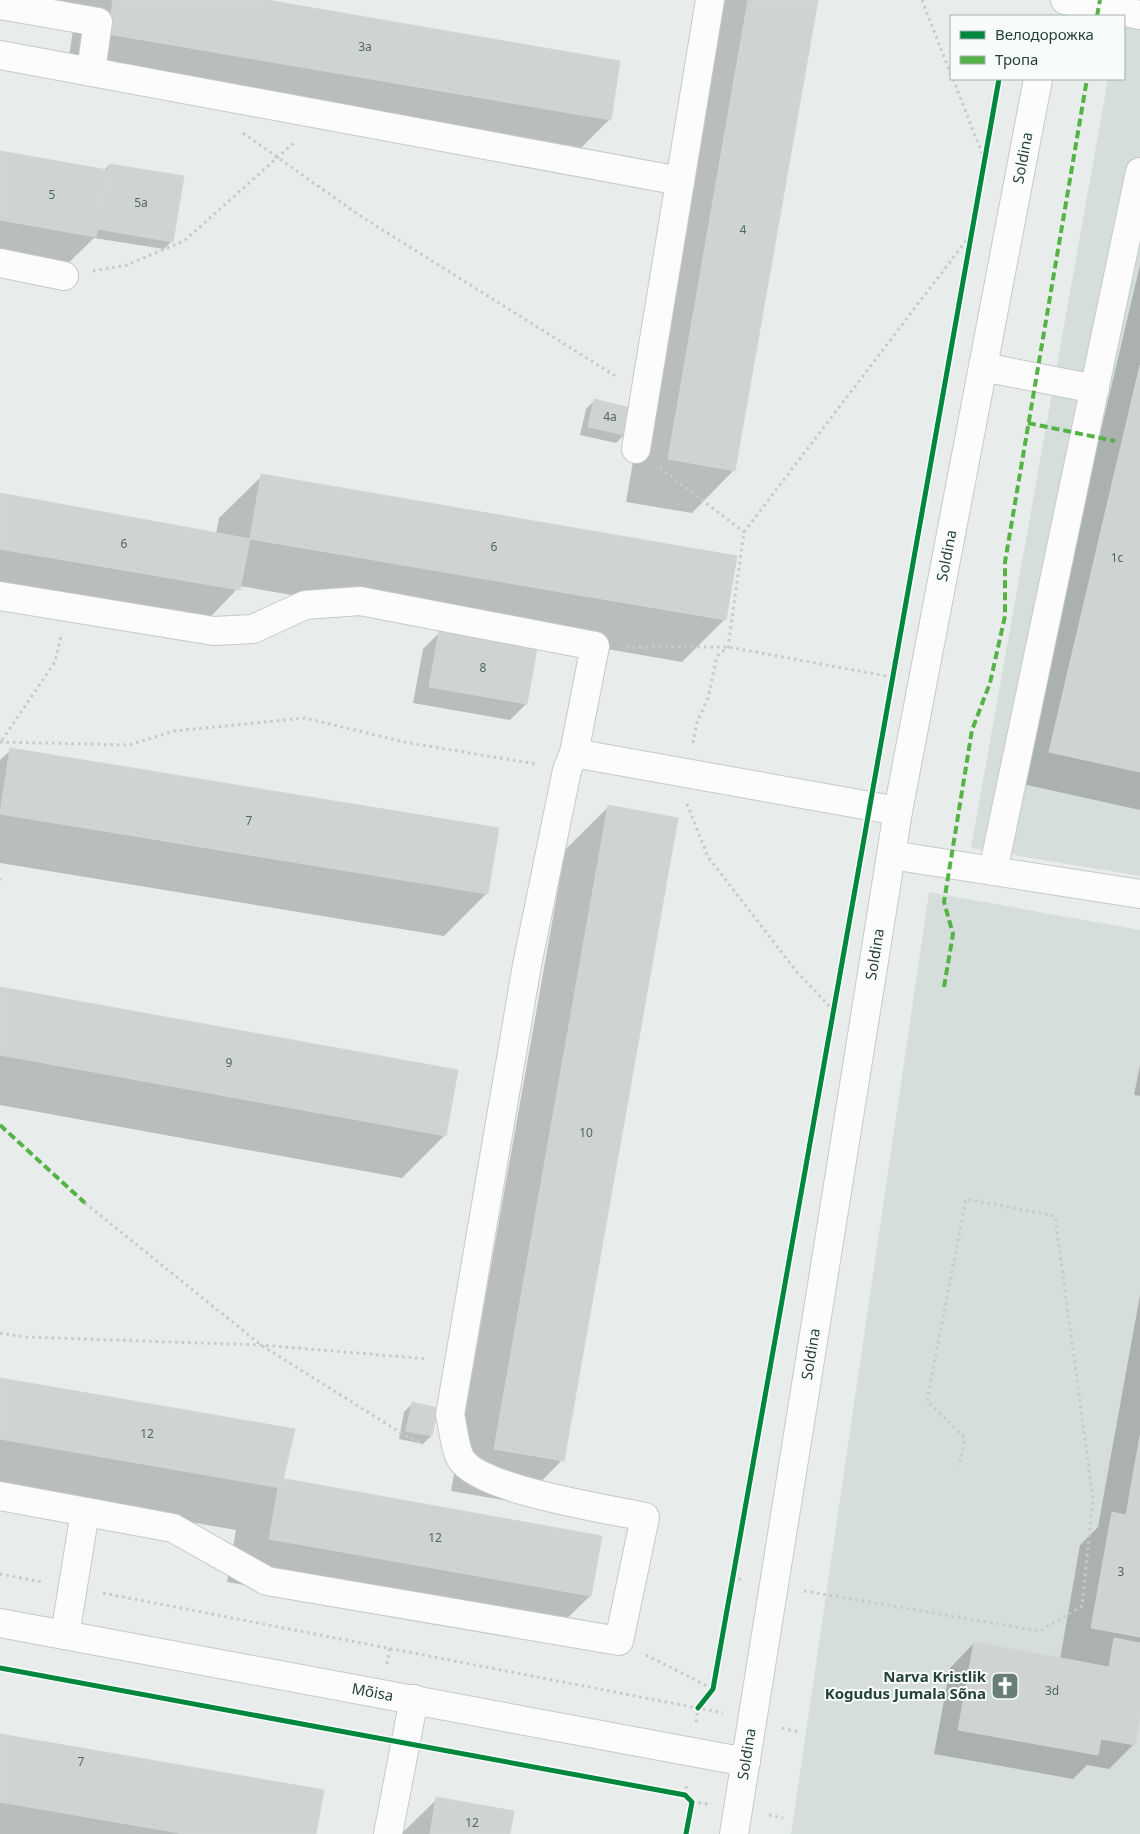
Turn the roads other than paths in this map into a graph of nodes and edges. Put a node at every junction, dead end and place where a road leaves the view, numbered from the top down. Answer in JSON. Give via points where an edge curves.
{"nodes":[{"id":1,"x":710,"y":0,"type":"edge"},
{"id":2,"x":1053,"y":0,"type":"edge"},
{"id":3,"x":1065,"y":0,"type":"edge"},
{"id":4,"x":0,"y":5,"type":"edge"},
{"id":5,"x":1050,"y":15,"type":"edge"},
{"id":6,"x":1140,"y":15,"type":"edge"},
{"id":7,"x":0,"y":55,"type":"edge"},
{"id":8,"x":91,"y":70,"type":"junction"},
{"id":9,"x":1038,"y":80,"type":"edge"},
{"id":10,"x":1140,"y":172,"type":"edge"},
{"id":11,"x":680,"y":181,"type":"junction"},
{"id":12,"x":0,"y":263,"type":"edge"},
{"id":13,"x":64,"y":276,"type":"road end"},
{"id":14,"x":983,"y":367,"type":"junction"},
{"id":15,"x":1095,"y":390,"type":"junction"},
{"id":16,"x":636,"y":449,"type":"road end"},
{"id":17,"x":0,"y":596,"type":"edge"},
{"id":18,"x":571,"y":761,"type":"junction"},
{"id":19,"x":898,"y":811,"type":"junction"},
{"id":20,"x":891,"y":855,"type":"junction"},
{"id":21,"x":993,"y":871,"type":"junction"},
{"id":22,"x":1140,"y":894,"type":"edge"},
{"id":23,"x":0,"y":1496,"type":"edge"},
{"id":24,"x":84,"y":1512,"type":"junction"},
{"id":25,"x":0,"y":1623,"type":"edge"},
{"id":26,"x":65,"y":1635,"type":"junction"},
{"id":27,"x":414,"y":1699,"type":"junction"},
{"id":28,"x":746,"y":1762,"type":"junction"},
{"id":29,"x":388,"y":1834,"type":"edge"},
{"id":30,"x":734,"y":1834,"type":"edge"}],
"edges":[{"from":1,"to":11,"type":"street"},
{"from":2,"to":5,"type":"street"},
{"from":3,"to":6,"type":"street"},
{"from":4,"to":8,"type":"street","via":[[98,22]]},
{"from":7,"to":8,"type":"street"},
{"from":8,"to":11,"type":"street"},
{"from":9,"to":14,"type":"street","name":"Soldina"},
{"from":10,"to":15,"type":"street"},
{"from":11,"to":16,"type":"street"},
{"from":12,"to":13,"type":"street"},
{"from":14,"to":15,"type":"street"},
{"from":14,"to":19,"type":"street","name":"Soldina"},
{"from":15,"to":21,"type":"street"},
{"from":17,"to":18,"type":"street","via":[[214,631],[253,629],[305,605],[360,602],[595,646]]},
{"from":18,"to":19,"type":"street","via":[[688,774]]},
{"from":18,"to":24,"type":"street","via":[[527,965],[450,1414],[461,1460],[484,1477],[513,1489],[645,1517],[619,1641],[266,1581],[174,1528]]},
{"from":19,"to":20,"type":"street","name":"Soldina"},
{"from":20,"to":21,"type":"street"},
{"from":20,"to":28,"type":"street","name":"Soldina"},
{"from":21,"to":22,"type":"street"},
{"from":23,"to":24,"type":"street"},
{"from":24,"to":26,"type":"street"},
{"from":25,"to":26,"type":"street","name":"Mõisa"},
{"from":26,"to":27,"type":"street","name":"Mõisa"},
{"from":27,"to":28,"type":"street","name":"Mõisa"},
{"from":27,"to":29,"type":"street"},
{"from":28,"to":30,"type":"street","name":"Soldina"}]}
